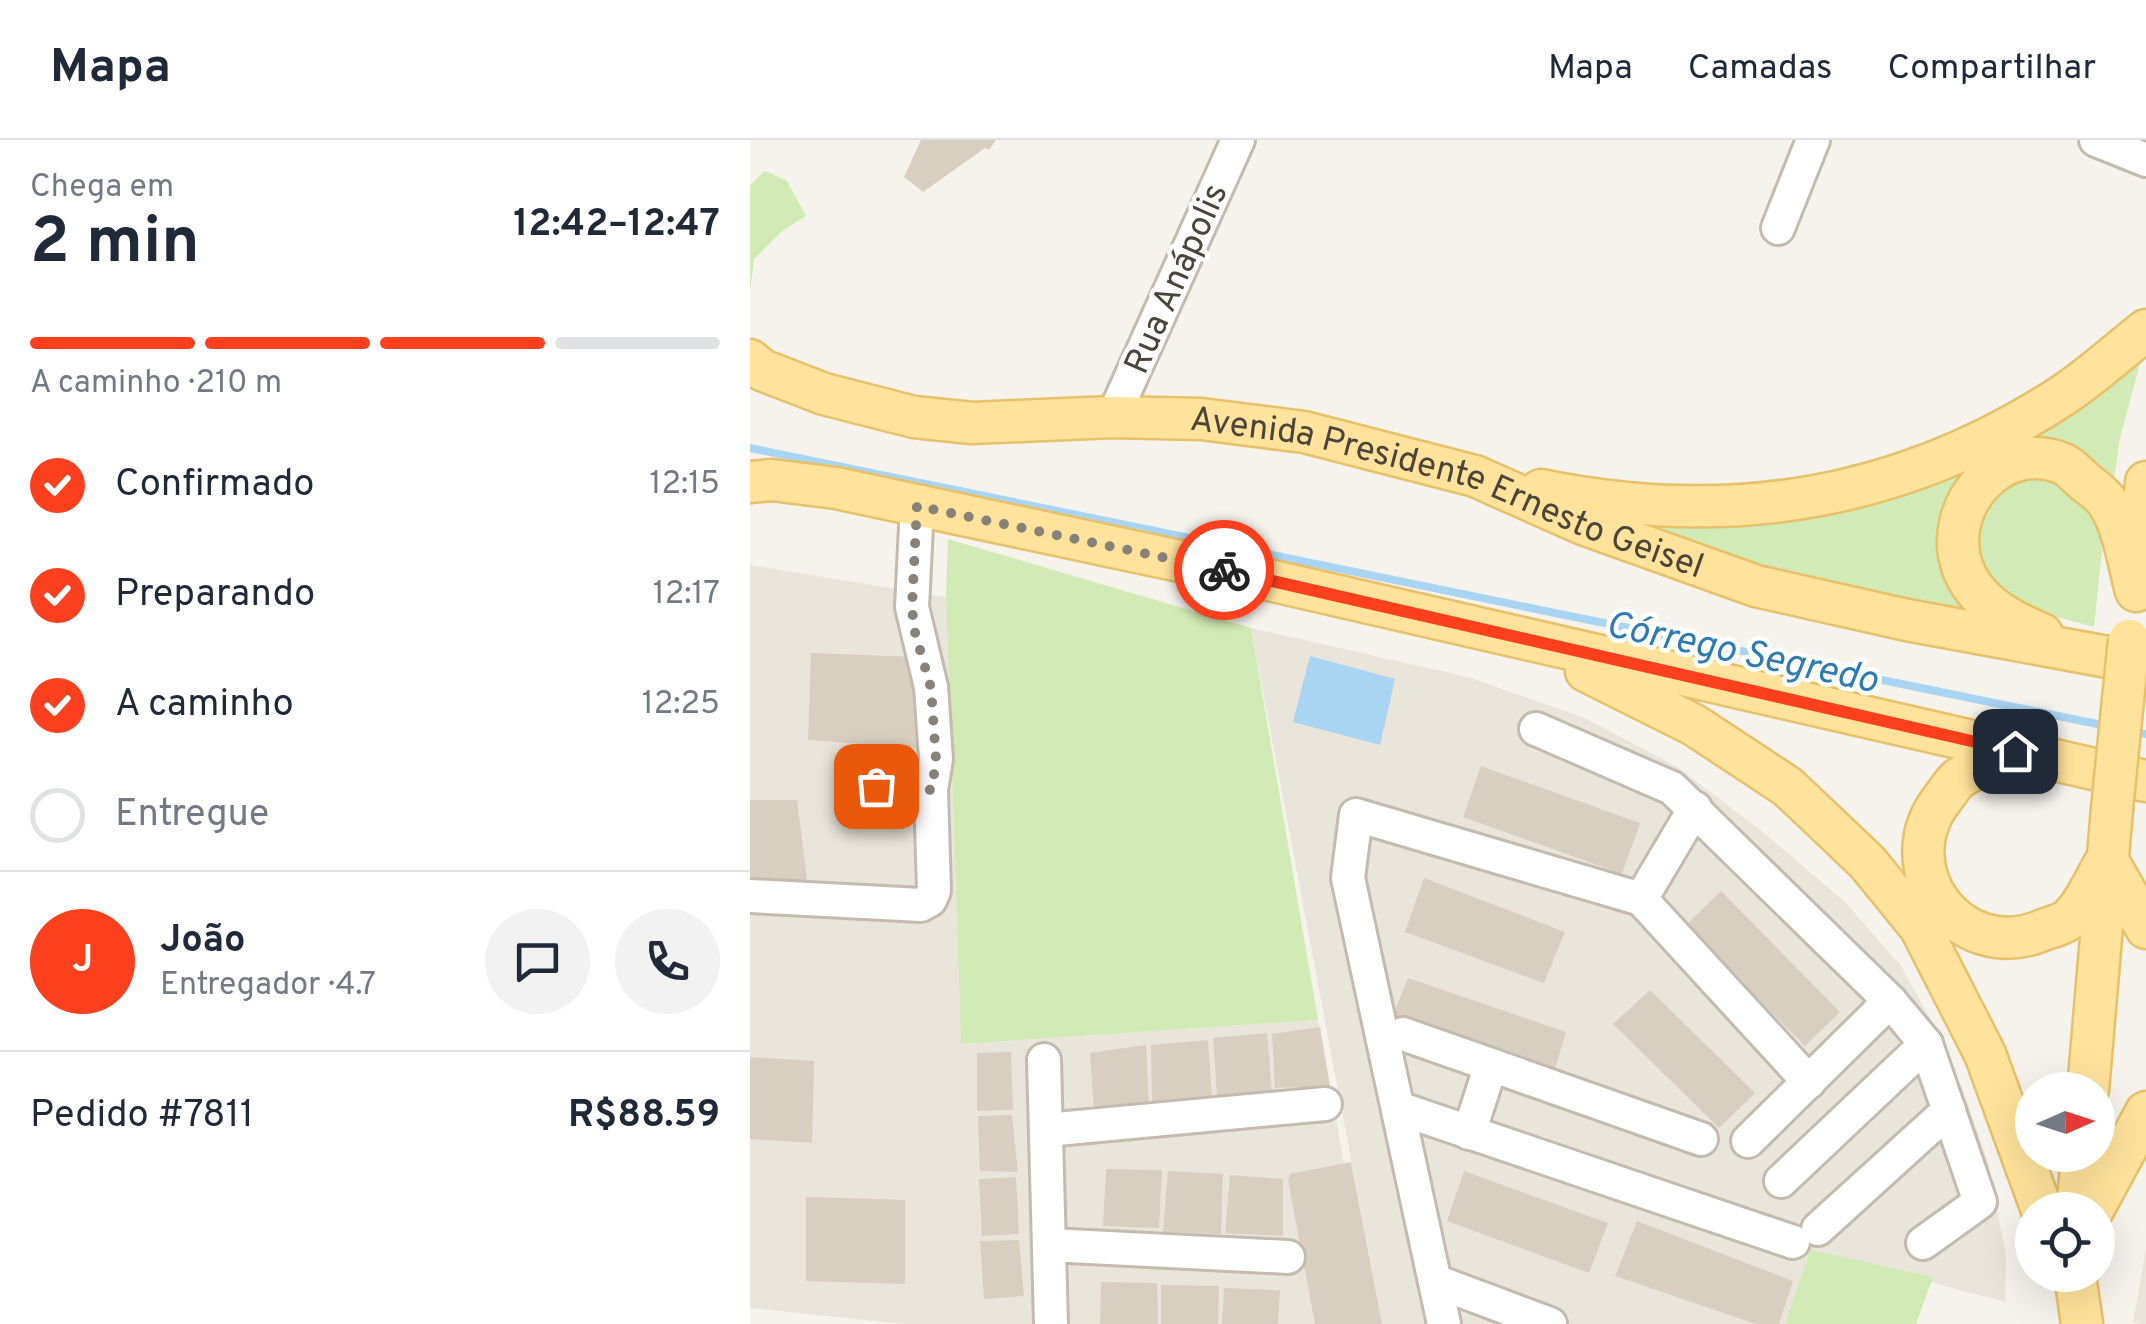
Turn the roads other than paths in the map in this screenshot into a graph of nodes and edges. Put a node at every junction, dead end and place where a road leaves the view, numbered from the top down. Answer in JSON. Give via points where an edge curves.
{"nodes":[{"id":1,"x":1238,"y":140,"type":"edge"},
{"id":2,"x":1813,"y":140,"type":"edge"},
{"id":3,"x":2096,"y":140,"type":"edge"},
{"id":4,"x":2146,"y":160,"type":"edge"},
{"id":5,"x":1778,"y":228,"type":"dead end"},
{"id":6,"x":2146,"y":330,"type":"edge"},
{"id":7,"x":750,"y":360,"type":"edge"},
{"id":8,"x":1113,"y":417,"type":"junction"},
{"id":9,"x":1475,"y":476,"type":"junction"},
{"id":10,"x":750,"y":482,"type":"edge"},
{"id":11,"x":2146,"y":482,"type":"edge"},
{"id":12,"x":917,"y":506,"type":"junction"},
{"id":13,"x":2141,"y":581,"type":"edge"},
{"id":14,"x":1484,"y":630,"type":"junction"},
{"id":15,"x":2137,"y":652,"type":"edge"},
{"id":16,"x":2087,"y":653,"type":"junction"},
{"id":17,"x":1536,"y":729,"type":"dead end"},
{"id":18,"x":2053,"y":760,"type":"junction"},
{"id":19,"x":2146,"y":781,"type":"edge"},
{"id":20,"x":854,"y":785,"type":"dead end"},
{"id":21,"x":932,"y":790,"type":"junction"},
{"id":22,"x":1695,"y":808,"type":"junction"},
{"id":23,"x":2108,"y":859,"type":"junction"},
{"id":24,"x":750,"y":896,"type":"edge"},
{"id":25,"x":1641,"y":899,"type":"junction"},
{"id":26,"x":2146,"y":928,"type":"edge"},
{"id":27,"x":1890,"y":1001,"type":"junction"},
{"id":28,"x":1403,"y":1034,"type":"dead end"},
{"id":29,"x":1926,"y":1044,"type":"junction"},
{"id":30,"x":1044,"y":1060,"type":"dead end"},
{"id":31,"x":1491,"y":1065,"type":"junction"},
{"id":32,"x":2090,"y":1072,"type":"edge"},
{"id":33,"x":1809,"y":1082,"type":"junction"},
{"id":34,"x":1325,"y":1104,"type":"dead end"},
{"id":35,"x":1398,"y":1108,"type":"junction"},
{"id":36,"x":1949,"y":1110,"type":"junction"},
{"id":37,"x":2146,"y":1112,"type":"edge"},
{"id":38,"x":1046,"y":1130,"type":"junction"},
{"id":39,"x":1469,"y":1133,"type":"junction"},
{"id":40,"x":1701,"y":1140,"type":"dead end"},
{"id":41,"x":1748,"y":1141,"type":"dead end"},
{"id":42,"x":1781,"y":1182,"type":"dead end"},
{"id":43,"x":2035,"y":1192,"type":"edge"},
{"id":44,"x":2103,"y":1192,"type":"edge"},
{"id":45,"x":1924,"y":1242,"type":"dead end"},
{"id":46,"x":1049,"y":1246,"type":"junction"},
{"id":47,"x":1288,"y":1256,"type":"dead end"},
{"id":48,"x":1435,"y":1281,"type":"junction"},
{"id":49,"x":1050,"y":1324,"type":"edge"},
{"id":50,"x":1444,"y":1324,"type":"edge"},
{"id":51,"x":1550,"y":1324,"type":"edge"}],
"edges":[{"from":1,"to":8,"type":"street","name":"Rua Anápolis"},
{"from":2,"to":5,"type":"street"},
{"from":3,"to":4,"type":"street"},
{"from":6,"to":9,"type":"main road","via":[[2063,395],[1972,446],[1884,482],[1800,500],[1684,508],[1576,497]]},
{"from":7,"to":8,"type":"main road","name":"Avenida Presidente Ernesto Geisel","via":[[824,394],[914,417],[972,423]]},
{"from":8,"to":9,"type":"main road","name":"Avenida Presidente Ernesto Geisel","via":[[1304,432]]},
{"from":9,"to":16,"type":"main road","name":"Avenida Presidente Ernesto Geisel","via":[[1756,586]]},
{"from":10,"to":12,"type":"main road","via":[[836,488]]},
{"from":11,"to":13,"type":"main road"},
{"from":12,"to":14,"type":"main road"},
{"from":12,"to":21,"type":"street","via":[[912,607],[931,688]]},
{"from":13,"to":15,"type":"main road"},
{"from":13,"to":16,"type":"main road","via":[[2107,500],[2063,463],[2004,464],[1978,484],[1962,512],[1957,540],[1962,568],[1978,594],[2008,620]]},
{"from":14,"to":18,"type":"main road"},
{"from":14,"to":43,"type":"main road","via":[[1613,682],[1694,724],[1788,787],[1867,862],[1920,927],[1985,1054]]},
{"from":15,"to":16,"type":"main road","name":"Avenida Presidente Ernesto Geisel"},
{"from":15,"to":23,"type":"main road","bridge":true},
{"from":17,"to":22,"type":"street","via":[[1672,788]]},
{"from":18,"to":19,"type":"main road"},
{"from":18,"to":23,"type":"main road","via":[[2000,763],[1958,778],[1933,811],[1922,845],[1937,901],[1962,925],[2022,939],[2070,919]]},
{"from":20,"to":21,"type":"street"},
{"from":21,"to":24,"type":"street","via":[[930,900],[921,905]]},
{"from":22,"to":25,"type":"street"},
{"from":22,"to":27,"type":"street"},
{"from":23,"to":26,"type":"main road"},
{"from":23,"to":32,"type":"main road"},
{"from":25,"to":33,"type":"street"},
{"from":25,"to":35,"type":"street","via":[[1356,815],[1348,878]]},
{"from":27,"to":29,"type":"street"},
{"from":27,"to":33,"type":"street"},
{"from":28,"to":31,"type":"street"},
{"from":29,"to":36,"type":"street"},
{"from":29,"to":42,"type":"street"},
{"from":30,"to":38,"type":"street"},
{"from":31,"to":39,"type":"street"},
{"from":31,"to":40,"type":"street"},
{"from":33,"to":41,"type":"street"},
{"from":34,"to":38,"type":"street"},
{"from":35,"to":39,"type":"street"},
{"from":35,"to":48,"type":"street"},
{"from":36,"to":39,"type":"street","via":[[1805,1236]]},
{"from":36,"to":45,"type":"street","via":[[1980,1202]]},
{"from":37,"to":44,"type":"main road"},
{"from":38,"to":46,"type":"street"},
{"from":46,"to":47,"type":"street"},
{"from":46,"to":49,"type":"street"},
{"from":48,"to":50,"type":"street"},
{"from":48,"to":51,"type":"street"}]}
